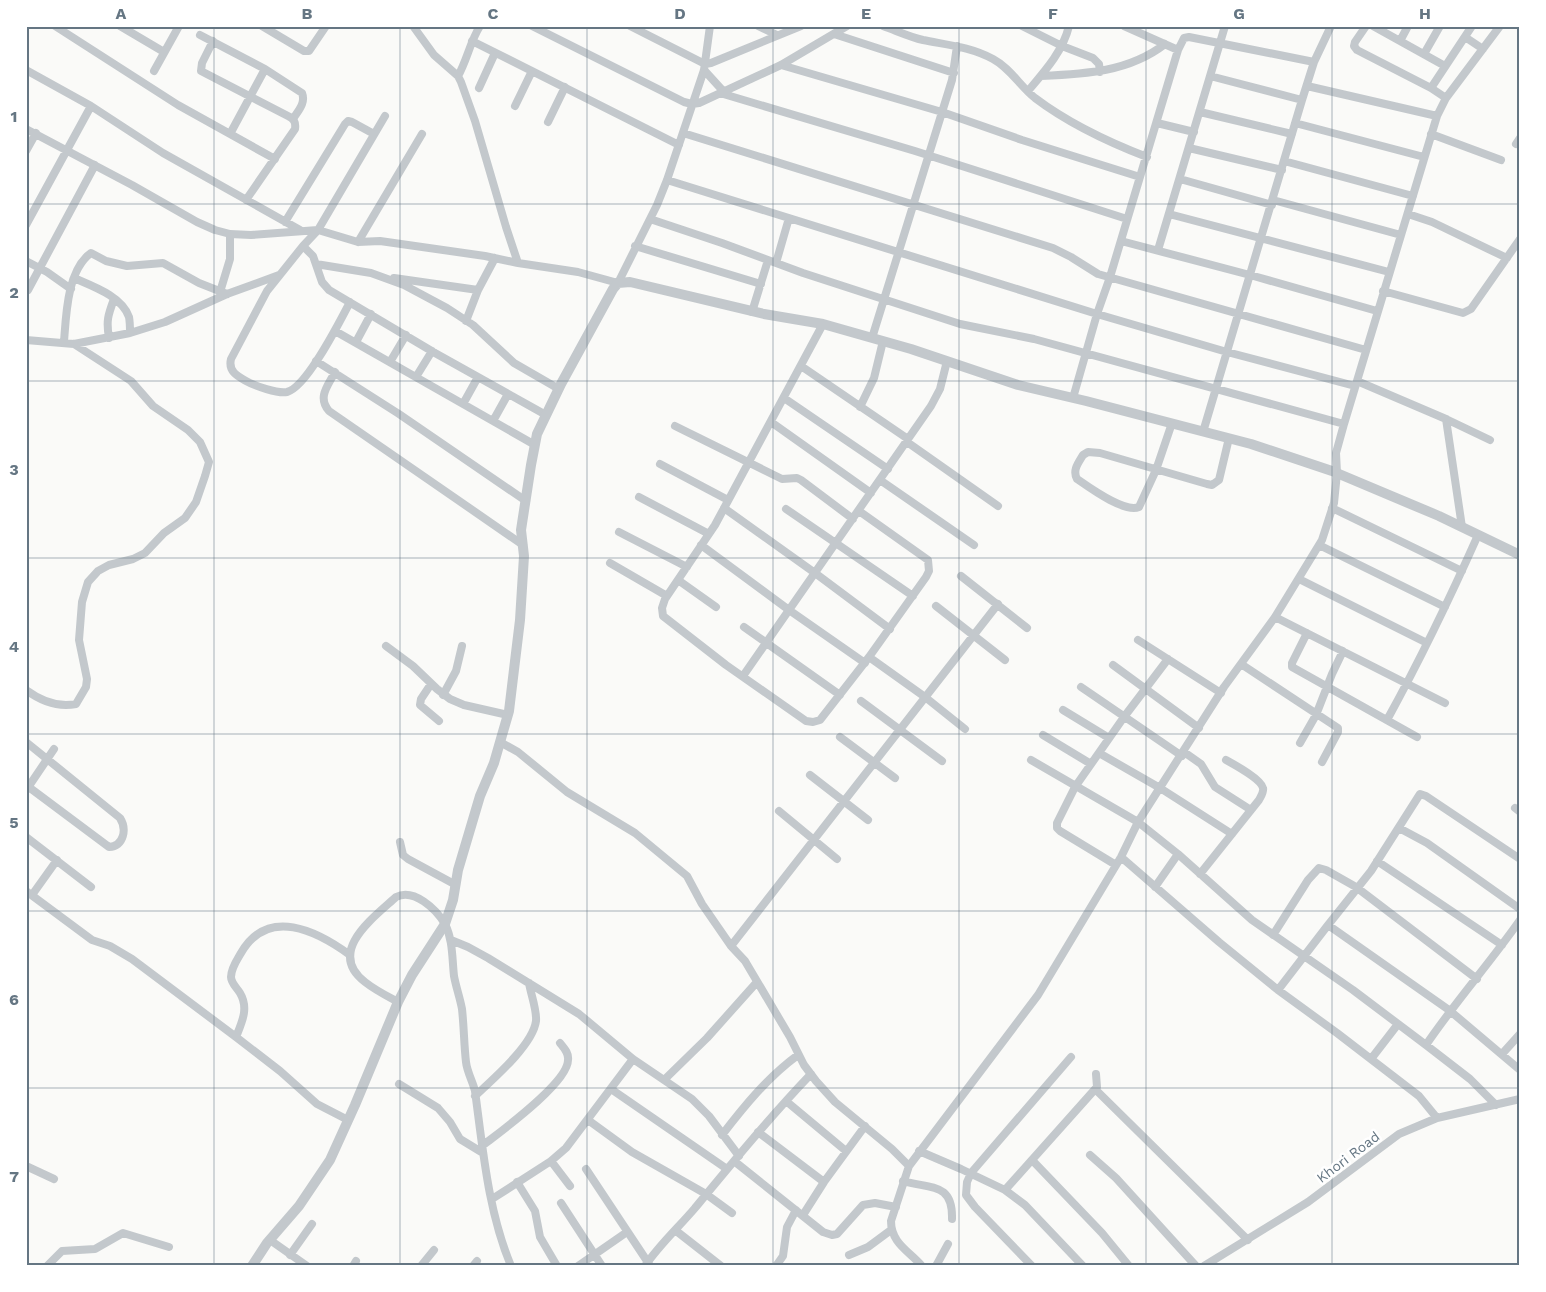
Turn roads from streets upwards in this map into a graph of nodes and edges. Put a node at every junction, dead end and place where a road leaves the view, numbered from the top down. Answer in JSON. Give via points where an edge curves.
{"nodes":[{"id":1,"x":55,"y":26,"type":"edge"},
{"id":2,"x":120,"y":26,"type":"edge"},
{"id":3,"x":179,"y":26,"type":"edge"},
{"id":4,"x":262,"y":26,"type":"edge"},
{"id":5,"x":413,"y":26,"type":"edge"},
{"id":6,"x":480,"y":26,"type":"edge"},
{"id":7,"x":532,"y":26,"type":"edge"},
{"id":8,"x":630,"y":26,"type":"edge"},
{"id":9,"x":710,"y":26,"type":"edge"},
{"id":10,"x":758,"y":26,"type":"edge"},
{"id":11,"x":801,"y":26,"type":"edge"},
{"id":12,"x":846,"y":26,"type":"edge"},
{"id":13,"x":883,"y":26,"type":"edge"},
{"id":14,"x":1022,"y":26,"type":"edge"},
{"id":15,"x":1069,"y":26,"type":"edge"},
{"id":16,"x":1124,"y":26,"type":"edge"},
{"id":17,"x":1225,"y":26,"type":"edge"},
{"id":18,"x":1366,"y":26,"type":"edge"},
{"id":19,"x":1373,"y":26,"type":"edge"},
{"id":20,"x":1408,"y":26,"type":"edge"},
{"id":21,"x":1440,"y":26,"type":"edge"},
{"id":22,"x":1472,"y":26,"type":"edge"},
{"id":23,"x":1500,"y":26,"type":"edge"},
{"id":24,"x":325,"y":27,"type":"edge"},
{"id":25,"x":1329,"y":27,"type":"edge"},
{"id":26,"x":834,"y":34,"type":"junction"},
{"id":27,"x":200,"y":35,"type":"dead end"},
{"id":28,"x":777,"y":35,"type":"junction"},
{"id":29,"x":1465,"y":37,"type":"junction"},
{"id":30,"x":213,"y":41,"type":"junction"},
{"id":31,"x":472,"y":41,"type":"junction"},
{"id":32,"x":1400,"y":41,"type":"junction"},
{"id":33,"x":1220,"y":43,"type":"junction"},
{"id":34,"x":1165,"y":44,"type":"junction"},
{"id":35,"x":957,"y":46,"type":"junction"},
{"id":36,"x":1062,"y":46,"type":"junction"},
{"id":37,"x":1482,"y":48,"type":"junction"},
{"id":38,"x":1178,"y":50,"type":"junction"},
{"id":39,"x":164,"y":52,"type":"junction"},
{"id":40,"x":495,"y":52,"type":"junction"},
{"id":41,"x":1424,"y":54,"type":"junction"},
{"id":42,"x":1314,"y":62,"type":"junction"},
{"id":43,"x":781,"y":65,"type":"junction"},
{"id":44,"x":1445,"y":66,"type":"junction"},
{"id":45,"x":704,"y":67,"type":"junction"},
{"id":46,"x":265,"y":69,"type":"junction"},
{"id":47,"x":26,"y":70,"type":"edge"},
{"id":48,"x":154,"y":71,"type":"dead end"},
{"id":49,"x":532,"y":71,"type":"junction"},
{"id":50,"x":1100,"y":72,"type":"junction"},
{"id":51,"x":954,"y":73,"type":"junction"},
{"id":52,"x":458,"y":76,"type":"junction"},
{"id":53,"x":1041,"y":76,"type":"junction"},
{"id":54,"x":1210,"y":76,"type":"junction"},
{"id":55,"x":1307,"y":86,"type":"junction"},
{"id":56,"x":565,"y":87,"type":"junction"},
{"id":57,"x":479,"y":88,"type":"dead end"},
{"id":58,"x":1431,"y":88,"type":"junction"},
{"id":59,"x":1028,"y":91,"type":"junction"},
{"id":60,"x":722,"y":93,"type":"junction"},
{"id":61,"x":250,"y":97,"type":"junction"},
{"id":62,"x":1446,"y":98,"type":"junction"},
{"id":63,"x":1302,"y":100,"type":"junction"},
{"id":64,"x":692,"y":104,"type":"junction"},
{"id":65,"x":91,"y":106,"type":"junction"},
{"id":66,"x":515,"y":106,"type":"dead end"},
{"id":67,"x":942,"y":112,"type":"junction"},
{"id":68,"x":1200,"y":112,"type":"junction"},
{"id":69,"x":385,"y":116,"type":"dead end"},
{"id":70,"x":1437,"y":116,"type":"junction"},
{"id":71,"x":294,"y":119,"type":"junction"},
{"id":72,"x":548,"y":122,"type":"dead end"},
{"id":73,"x":1157,"y":122,"type":"junction"},
{"id":74,"x":1296,"y":123,"type":"junction"},
{"id":75,"x":26,"y":128,"type":"edge"},
{"id":76,"x":1194,"y":132,"type":"junction"},
{"id":77,"x":683,"y":133,"type":"junction"},
{"id":78,"x":36,"y":134,"type":"junction"},
{"id":79,"x":230,"y":134,"type":"junction"},
{"id":80,"x":374,"y":134,"type":"junction"},
{"id":81,"x":422,"y":134,"type":"dead end"},
{"id":82,"x":1292,"y":134,"type":"junction"},
{"id":83,"x":1431,"y":134,"type":"junction"},
{"id":84,"x":679,"y":145,"type":"junction"},
{"id":85,"x":1189,"y":148,"type":"junction"},
{"id":86,"x":66,"y":150,"type":"junction"},
{"id":87,"x":26,"y":151,"type":"edge"},
{"id":88,"x":929,"y":155,"type":"junction"},
{"id":89,"x":1147,"y":157,"type":"junction"},
{"id":90,"x":1424,"y":157,"type":"junction"},
{"id":91,"x":275,"y":159,"type":"junction"},
{"id":92,"x":1501,"y":160,"type":"dead end"},
{"id":93,"x":1284,"y":161,"type":"junction"},
{"id":94,"x":95,"y":166,"type":"junction"},
{"id":95,"x":1282,"y":170,"type":"junction"},
{"id":96,"x":1140,"y":177,"type":"junction"},
{"id":97,"x":1180,"y":179,"type":"junction"},
{"id":98,"x":667,"y":180,"type":"junction"},
{"id":99,"x":1413,"y":196,"type":"junction"},
{"id":100,"x":246,"y":200,"type":"junction"},
{"id":101,"x":1272,"y":202,"type":"junction"},
{"id":102,"x":914,"y":205,"type":"junction"},
{"id":103,"x":1169,"y":214,"type":"junction"},
{"id":104,"x":1408,"y":214,"type":"junction"},
{"id":105,"x":789,"y":218,"type":"junction"},
{"id":106,"x":650,"y":219,"type":"junction"},
{"id":107,"x":1127,"y":220,"type":"junction"},
{"id":108,"x":285,"y":222,"type":"junction"},
{"id":109,"x":26,"y":225,"type":"edge"},
{"id":110,"x":300,"y":230,"type":"junction"},
{"id":111,"x":318,"y":230,"type":"junction"},
{"id":112,"x":230,"y":234,"type":"junction"},
{"id":113,"x":1401,"y":235,"type":"junction"},
{"id":114,"x":1520,"y":239,"type":"edge"},
{"id":115,"x":1261,"y":240,"type":"junction"},
{"id":116,"x":1121,"y":241,"type":"junction"},
{"id":117,"x":358,"y":242,"type":"junction"},
{"id":118,"x":303,"y":246,"type":"junction"},
{"id":119,"x":635,"y":246,"type":"junction"},
{"id":120,"x":1158,"y":250,"type":"junction"},
{"id":121,"x":900,"y":252,"type":"junction"},
{"id":122,"x":494,"y":258,"type":"junction"},
{"id":123,"x":1507,"y":258,"type":"junction"},
{"id":124,"x":26,"y":261,"type":"edge"},
{"id":125,"x":772,"y":262,"type":"junction"},
{"id":126,"x":518,"y":263,"type":"junction"},
{"id":127,"x":316,"y":264,"type":"junction"},
{"id":128,"x":40,"y":268,"type":"junction"},
{"id":129,"x":1389,"y":272,"type":"junction"},
{"id":130,"x":279,"y":275,"type":"junction"},
{"id":131,"x":1250,"y":275,"type":"junction"},
{"id":132,"x":386,"y":277,"type":"junction"},
{"id":133,"x":1110,"y":277,"type":"junction"},
{"id":134,"x":74,"y":278,"type":"junction"},
{"id":135,"x":618,"y":283,"type":"junction"},
{"id":136,"x":761,"y":284,"type":"junction"},
{"id":137,"x":71,"y":289,"type":"junction"},
{"id":138,"x":28,"y":290,"type":"dead end"},
{"id":139,"x":478,"y":290,"type":"junction"},
{"id":140,"x":1383,"y":291,"type":"junction"},
{"id":141,"x":224,"y":293,"type":"junction"},
{"id":142,"x":114,"y":299,"type":"junction"},
{"id":143,"x":884,"y":300,"type":"junction"},
{"id":144,"x":350,"y":302,"type":"junction"},
{"id":145,"x":1377,"y":311,"type":"junction"},
{"id":146,"x":752,"y":312,"type":"junction"},
{"id":147,"x":371,"y":314,"type":"junction"},
{"id":148,"x":1096,"y":314,"type":"junction"},
{"id":149,"x":1238,"y":314,"type":"junction"},
{"id":150,"x":466,"y":321,"type":"junction"},
{"id":151,"x":823,"y":324,"type":"junction"},
{"id":152,"x":335,"y":330,"type":"junction"},
{"id":153,"x":130,"y":333,"type":"junction"},
{"id":154,"x":406,"y":336,"type":"junction"},
{"id":155,"x":109,"y":338,"type":"junction"},
{"id":156,"x":877,"y":339,"type":"junction"},
{"id":157,"x":26,"y":340,"type":"edge"},
{"id":158,"x":64,"y":342,"type":"junction"},
{"id":159,"x":356,"y":342,"type":"junction"},
{"id":160,"x":74,"y":344,"type":"junction"},
{"id":161,"x":1366,"y":350,"type":"junction"},
{"id":162,"x":432,"y":351,"type":"junction"},
{"id":163,"x":1227,"y":352,"type":"junction"},
{"id":164,"x":1086,"y":354,"type":"junction"},
{"id":165,"x":316,"y":361,"type":"junction"},
{"id":166,"x":947,"y":361,"type":"junction"},
{"id":167,"x":390,"y":362,"type":"junction"},
{"id":168,"x":801,"y":366,"type":"junction"},
{"id":169,"x":335,"y":372,"type":"junction"},
{"id":170,"x":416,"y":377,"type":"junction"},
{"id":171,"x":478,"y":377,"type":"junction"},
{"id":172,"x":1356,"y":383,"type":"junction"},
{"id":173,"x":559,"y":389,"type":"junction"},
{"id":174,"x":1216,"y":389,"type":"junction"},
{"id":175,"x":508,"y":394,"type":"junction"},
{"id":176,"x":784,"y":398,"type":"junction"},
{"id":177,"x":1073,"y":398,"type":"junction"},
{"id":178,"x":463,"y":404,"type":"junction"},
{"id":179,"x":860,"y":407,"type":"junction"},
{"id":180,"x":546,"y":415,"type":"junction"},
{"id":181,"x":1446,"y":419,"type":"junction"},
{"id":182,"x":493,"y":421,"type":"junction"},
{"id":183,"x":771,"y":422,"type":"junction"},
{"id":184,"x":1172,"y":424,"type":"junction"},
{"id":185,"x":1344,"y":424,"type":"junction"},
{"id":186,"x":675,"y":426,"type":"dead end"},
{"id":187,"x":1203,"y":432,"type":"junction"},
{"id":188,"x":1229,"y":438,"type":"junction"},
{"id":189,"x":1490,"y":440,"type":"dead end"},
{"id":190,"x":908,"y":441,"type":"junction"},
{"id":191,"x":535,"y":445,"type":"junction"},
{"id":192,"x":749,"y":462,"type":"junction"},
{"id":193,"x":660,"y":464,"type":"dead end"},
{"id":194,"x":888,"y":469,"type":"junction"},
{"id":195,"x":1156,"y":470,"type":"junction"},
{"id":196,"x":1337,"y":473,"type":"junction"},
{"id":197,"x":880,"y":480,"type":"junction"},
{"id":198,"x":871,"y":493,"type":"junction"},
{"id":199,"x":640,"y":497,"type":"dead end"},
{"id":200,"x":728,"y":500,"type":"junction"},
{"id":201,"x":526,"y":501,"type":"junction"},
{"id":202,"x":998,"y":506,"type":"dead end"},
{"id":203,"x":724,"y":508,"type":"junction"},
{"id":204,"x":1332,"y":508,"type":"junction"},
{"id":205,"x":786,"y":509,"type":"dead end"},
{"id":206,"x":859,"y":511,"type":"junction"},
{"id":207,"x":853,"y":519,"type":"junction"},
{"id":208,"x":1462,"y":527,"type":"junction"},
{"id":209,"x":619,"y":532,"type":"dead end"},
{"id":210,"x":709,"y":534,"type":"junction"},
{"id":211,"x":1478,"y":535,"type":"junction"},
{"id":212,"x":836,"y":544,"type":"junction"},
{"id":213,"x":523,"y":545,"type":"junction"},
{"id":214,"x":701,"y":545,"type":"junction"},
{"id":215,"x":974,"y":545,"type":"dead end"},
{"id":216,"x":1319,"y":545,"type":"junction"},
{"id":217,"x":1520,"y":554,"type":"edge"},
{"id":218,"x":610,"y":563,"type":"dead end"},
{"id":219,"x":687,"y":567,"type":"junction"},
{"id":220,"x":1462,"y":571,"type":"junction"},
{"id":221,"x":815,"y":573,"type":"junction"},
{"id":222,"x":961,"y":576,"type":"dead end"},
{"id":223,"x":1299,"y":579,"type":"junction"},
{"id":224,"x":678,"y":580,"type":"junction"},
{"id":225,"x":667,"y":596,"type":"junction"},
{"id":226,"x":913,"y":596,"type":"junction"},
{"id":227,"x":998,"y":604,"type":"junction"},
{"id":228,"x":936,"y":606,"type":"dead end"},
{"id":229,"x":716,"y":607,"type":"dead end"},
{"id":230,"x":1445,"y":607,"type":"junction"},
{"id":231,"x":789,"y":610,"type":"junction"},
{"id":232,"x":1275,"y":617,"type":"junction"},
{"id":233,"x":744,"y":627,"type":"dead end"},
{"id":234,"x":1027,"y":628,"type":"dead end"},
{"id":235,"x":890,"y":629,"type":"junction"},
{"id":236,"x":1307,"y":633,"type":"junction"},
{"id":237,"x":974,"y":635,"type":"junction"},
{"id":238,"x":1138,"y":640,"type":"dead end"},
{"id":239,"x":765,"y":643,"type":"junction"},
{"id":240,"x":1427,"y":643,"type":"junction"},
{"id":241,"x":386,"y":646,"type":"dead end"},
{"id":242,"x":462,"y":646,"type":"dead end"},
{"id":243,"x":1343,"y":651,"type":"junction"},
{"id":244,"x":1168,"y":659,"type":"junction"},
{"id":245,"x":867,"y":660,"type":"junction"},
{"id":246,"x":1005,"y":660,"type":"dead end"},
{"id":247,"x":1241,"y":664,"type":"junction"},
{"id":248,"x":1113,"y":665,"type":"dead end"},
{"id":249,"x":743,"y":676,"type":"junction"},
{"id":250,"x":431,"y":684,"type":"junction"},
{"id":251,"x":1407,"y":684,"type":"junction"},
{"id":252,"x":1081,"y":687,"type":"dead end"},
{"id":253,"x":1328,"y":687,"type":"junction"},
{"id":254,"x":26,"y":690,"type":"edge"},
{"id":255,"x":1145,"y":690,"type":"junction"},
{"id":256,"x":1220,"y":693,"type":"junction"},
{"id":257,"x":443,"y":695,"type":"junction"},
{"id":258,"x":840,"y":695,"type":"junction"},
{"id":259,"x":925,"y":697,"type":"junction"},
{"id":260,"x":861,"y":701,"type":"dead end"},
{"id":261,"x":1446,"y":703,"type":"dead end"},
{"id":262,"x":1063,"y":710,"type":"dead end"},
{"id":263,"x":508,"y":715,"type":"junction"},
{"id":264,"x":1316,"y":715,"type":"junction"},
{"id":265,"x":1124,"y":716,"type":"junction"},
{"id":266,"x":1387,"y":720,"type":"junction"},
{"id":267,"x":439,"y":721,"type":"dead end"},
{"id":268,"x":1199,"y":728,"type":"junction"},
{"id":269,"x":900,"y":729,"type":"junction"},
{"id":270,"x":966,"y":730,"type":"dead end"},
{"id":271,"x":1043,"y":735,"type":"dead end"},
{"id":272,"x":840,"y":737,"type":"dead end"},
{"id":273,"x":1417,"y":737,"type":"dead end"},
{"id":274,"x":1110,"y":738,"type":"junction"},
{"id":275,"x":26,"y":742,"type":"edge"},
{"id":276,"x":500,"y":742,"type":"junction"},
{"id":277,"x":1300,"y":743,"type":"dead end"},
{"id":278,"x":54,"y":749,"type":"dead end"},
{"id":279,"x":1099,"y":753,"type":"junction"},
{"id":280,"x":1183,"y":754,"type":"junction"},
{"id":281,"x":47,"y":759,"type":"junction"},
{"id":282,"x":1031,"y":760,"type":"dead end"},
{"id":283,"x":1226,"y":760,"type":"dead end"},
{"id":284,"x":942,"y":761,"type":"dead end"},
{"id":285,"x":875,"y":762,"type":"junction"},
{"id":286,"x":1322,"y":762,"type":"dead end"},
{"id":287,"x":1091,"y":764,"type":"junction"},
{"id":288,"x":810,"y":775,"type":"dead end"},
{"id":289,"x":895,"y":778,"type":"dead end"},
{"id":290,"x":1075,"y":787,"type":"junction"},
{"id":291,"x":27,"y":788,"type":"edge"},
{"id":292,"x":1160,"y":788,"type":"junction"},
{"id":293,"x":844,"y":802,"type":"junction"},
{"id":294,"x":1251,"y":810,"type":"junction"},
{"id":295,"x":779,"y":811,"type":"dead end"},
{"id":296,"x":868,"y":820,"type":"dead end"},
{"id":297,"x":1138,"y":822,"type":"junction"},
{"id":298,"x":1399,"y":828,"type":"junction"},
{"id":299,"x":1232,"y":834,"type":"junction"},
{"id":300,"x":26,"y":837,"type":"edge"},
{"id":301,"x":815,"y":839,"type":"junction"},
{"id":302,"x":400,"y":842,"type":"dead end"},
{"id":303,"x":1178,"y":854,"type":"junction"},
{"id":304,"x":1121,"y":857,"type":"junction"},
{"id":305,"x":838,"y":859,"type":"dead end"},
{"id":306,"x":1520,"y":859,"type":"edge"},
{"id":307,"x":57,"y":860,"type":"junction"},
{"id":308,"x":1376,"y":861,"type":"junction"},
{"id":309,"x":1116,"y":865,"type":"junction"},
{"id":310,"x":1200,"y":874,"type":"junction"},
{"id":311,"x":456,"y":885,"type":"junction"},
{"id":312,"x":92,"y":887,"type":"dead end"},
{"id":313,"x":1155,"y":887,"type":"junction"},
{"id":314,"x":1356,"y":887,"type":"junction"},
{"id":315,"x":29,"y":893,"type":"edge"},
{"id":316,"x":1520,"y":909,"type":"edge"},
{"id":317,"x":1520,"y":920,"type":"edge"},
{"id":318,"x":444,"y":924,"type":"junction"},
{"id":319,"x":1328,"y":925,"type":"junction"},
{"id":320,"x":1273,"y":935,"type":"junction"},
{"id":321,"x":451,"y":940,"type":"junction"},
{"id":322,"x":1502,"y":945,"type":"junction"},
{"id":323,"x":732,"y":946,"type":"junction"},
{"id":324,"x":350,"y":955,"type":"junction"},
{"id":325,"x":1304,"y":956,"type":"junction"},
{"id":326,"x":1477,"y":979,"type":"junction"},
{"id":327,"x":757,"y":982,"type":"junction"},
{"id":328,"x":529,"y":983,"type":"junction"},
{"id":329,"x":1278,"y":990,"type":"junction"},
{"id":330,"x":398,"y":1002,"type":"junction"},
{"id":331,"x":1449,"y":1010,"type":"junction"},
{"id":332,"x":1398,"y":1024,"type":"junction"},
{"id":333,"x":1520,"y":1034,"type":"edge"},
{"id":334,"x":236,"y":1037,"type":"junction"},
{"id":335,"x":560,"y":1043,"type":"dead end"},
{"id":336,"x":1426,"y":1045,"type":"junction"},
{"id":337,"x":798,"y":1054,"type":"junction"},
{"id":338,"x":1502,"y":1054,"type":"junction"},
{"id":339,"x":1071,"y":1057,"type":"dead end"},
{"id":340,"x":633,"y":1059,"type":"junction"},
{"id":341,"x":1371,"y":1059,"type":"junction"},
{"id":342,"x":1520,"y":1070,"type":"edge"},
{"id":343,"x":811,"y":1074,"type":"junction"},
{"id":344,"x":1096,"y":1074,"type":"dead end"},
{"id":345,"x":664,"y":1080,"type":"junction"},
{"id":346,"x":398,"y":1084,"type":"dead end"},
{"id":347,"x":611,"y":1089,"type":"junction"},
{"id":348,"x":1095,"y":1089,"type":"junction"},
{"id":349,"x":475,"y":1096,"type":"junction"},
{"id":350,"x":1520,"y":1099,"type":"edge"},
{"id":351,"x":786,"y":1101,"type":"junction"},
{"id":352,"x":1496,"y":1105,"type":"junction"},
{"id":353,"x":1437,"y":1118,"type":"junction"},
{"id":354,"x":348,"y":1120,"type":"junction"},
{"id":355,"x":588,"y":1120,"type":"junction"},
{"id":356,"x":865,"y":1126,"type":"junction"},
{"id":357,"x":758,"y":1132,"type":"junction"},
{"id":358,"x":722,"y":1135,"type":"junction"},
{"id":359,"x":482,"y":1150,"type":"junction"},
{"id":360,"x":846,"y":1151,"type":"junction"},
{"id":361,"x":918,"y":1151,"type":"junction"},
{"id":362,"x":1090,"y":1155,"type":"dead end"},
{"id":363,"x":736,"y":1158,"type":"junction"},
{"id":364,"x":551,"y":1160,"type":"junction"},
{"id":365,"x":1032,"y":1160,"type":"junction"},
{"id":366,"x":26,"y":1166,"type":"edge"},
{"id":367,"x":909,"y":1166,"type":"junction"},
{"id":368,"x":727,"y":1168,"type":"junction"},
{"id":369,"x":586,"y":1169,"type":"dead end"},
{"id":370,"x":971,"y":1173,"type":"junction"},
{"id":371,"x":54,"y":1178,"type":"dead end"},
{"id":372,"x":903,"y":1181,"type":"junction"},
{"id":373,"x":517,"y":1182,"type":"junction"},
{"id":374,"x":824,"y":1182,"type":"junction"},
{"id":375,"x":570,"y":1186,"type":"dead end"},
{"id":376,"x":1005,"y":1190,"type":"junction"},
{"id":377,"x":706,"y":1194,"type":"junction"},
{"id":378,"x":492,"y":1199,"type":"junction"},
{"id":379,"x":561,"y":1203,"type":"dead end"},
{"id":380,"x":896,"y":1207,"type":"junction"},
{"id":381,"x":799,"y":1212,"type":"junction"},
{"id":382,"x":732,"y":1213,"type":"dead end"},
{"id":383,"x":952,"y":1219,"type":"dead end"},
{"id":384,"x":312,"y":1224,"type":"dead end"},
{"id":385,"x":675,"y":1230,"type":"junction"},
{"id":386,"x":891,"y":1230,"type":"junction"},
{"id":387,"x":626,"y":1232,"type":"junction"},
{"id":388,"x":270,"y":1240,"type":"junction"},
{"id":389,"x":1248,"y":1240,"type":"junction"},
{"id":390,"x":948,"y":1244,"type":"dead end"},
{"id":391,"x":169,"y":1247,"type":"dead end"},
{"id":392,"x":434,"y":1250,"type":"dead end"},
{"id":393,"x":290,"y":1254,"type":"junction"},
{"id":394,"x":594,"y":1254,"type":"junction"},
{"id":395,"x":849,"y":1255,"type":"dead end"},
{"id":396,"x":779,"y":1264,"type":"edge"},
{"id":397,"x":648,"y":1265,"type":"edge"},
{"id":398,"x":47,"y":1266,"type":"edge"},
{"id":399,"x":252,"y":1266,"type":"edge"},
{"id":400,"x":307,"y":1266,"type":"edge"},
{"id":401,"x":421,"y":1266,"type":"edge"},
{"id":402,"x":510,"y":1266,"type":"edge"},
{"id":403,"x":557,"y":1266,"type":"edge"},
{"id":404,"x":578,"y":1266,"type":"edge"},
{"id":405,"x":602,"y":1266,"type":"edge"},
{"id":406,"x":721,"y":1266,"type":"edge"},
{"id":407,"x":922,"y":1266,"type":"edge"},
{"id":408,"x":936,"y":1266,"type":"edge"},
{"id":409,"x":1032,"y":1266,"type":"edge"},
{"id":410,"x":1083,"y":1266,"type":"edge"},
{"id":411,"x":1129,"y":1266,"type":"edge"},
{"id":412,"x":1196,"y":1266,"type":"edge"},
{"id":413,"x":1204,"y":1266,"type":"edge"}],
"edges":[{"from":1,"to":79,"type":"street","via":[[178,105]]},
{"from":2,"to":39,"type":"street"},
{"from":3,"to":39,"type":"street"},
{"from":4,"to":24,"type":"street","via":[[304,51],[308,51]]},
{"from":5,"to":52,"type":"street","via":[[434,55]]},
{"from":6,"to":31,"type":"street"},
{"from":7,"to":64,"type":"street"},
{"from":8,"to":45,"type":"street"},
{"from":9,"to":45,"type":"street"},
{"from":10,"to":28,"type":"street"},
{"from":11,"to":28,"type":"street"},
{"from":12,"to":26,"type":"street"},
{"from":13,"to":35,"type":"street"},
{"from":14,"to":36,"type":"street"},
{"from":15,"to":36,"type":"street"},
{"from":16,"to":34,"type":"street"},
{"from":17,"to":33,"type":"street"},
{"from":18,"to":58,"type":"street","via":[[1355,42],[1356,50]]},
{"from":19,"to":32,"type":"street"},
{"from":20,"to":32,"type":"street"},
{"from":21,"to":41,"type":"street"},
{"from":22,"to":29,"type":"street"},
{"from":23,"to":37,"type":"street"},
{"from":25,"to":42,"type":"street"},
{"from":26,"to":43,"type":"street"},
{"from":26,"to":51,"type":"street"},
{"from":27,"to":30,"type":"street"},
{"from":28,"to":45,"type":"street"},
{"from":29,"to":37,"type":"street"},
{"from":29,"to":44,"type":"street"},
{"from":30,"to":46,"type":"street"},
{"from":30,"to":61,"type":"street","via":[[201,71]]},
{"from":31,"to":40,"type":"street"},
{"from":31,"to":52,"type":"street"},
{"from":32,"to":41,"type":"street"},
{"from":33,"to":38,"type":"street","via":[[1184,38]]},
{"from":33,"to":42,"type":"street"},
{"from":33,"to":54,"type":"street"},
{"from":34,"to":38,"type":"street"},
{"from":34,"to":50,"type":"street","via":[[1125,66]]},
{"from":35,"to":51,"type":"street"},
{"from":35,"to":59,"type":"street","via":[[996,60]]},
{"from":36,"to":50,"type":"street","via":[[1097,60]]},
{"from":36,"to":53,"type":"street"},
{"from":37,"to":62,"type":"street"},
{"from":38,"to":73,"type":"street"},
{"from":39,"to":48,"type":"street"},
{"from":40,"to":49,"type":"street"},
{"from":40,"to":57,"type":"street"},
{"from":41,"to":44,"type":"street"},
{"from":42,"to":55,"type":"street"},
{"from":43,"to":60,"type":"street"},
{"from":43,"to":67,"type":"street"},
{"from":44,"to":58,"type":"street"},
{"from":45,"to":60,"type":"street"},
{"from":45,"to":64,"type":"street"},
{"from":46,"to":61,"type":"street"},
{"from":46,"to":71,"type":"street","via":[[302,93],[303,102]]},
{"from":47,"to":65,"type":"street"},
{"from":49,"to":56,"type":"street"},
{"from":49,"to":66,"type":"street"},
{"from":50,"to":53,"type":"street"},
{"from":51,"to":67,"type":"street"},
{"from":52,"to":126,"type":"street"},
{"from":53,"to":59,"type":"street"},
{"from":54,"to":63,"type":"street"},
{"from":54,"to":68,"type":"street"},
{"from":55,"to":63,"type":"street"},
{"from":55,"to":70,"type":"street"},
{"from":56,"to":72,"type":"street"},
{"from":56,"to":84,"type":"street"},
{"from":58,"to":62,"type":"street"},
{"from":59,"to":89,"type":"street","via":[[1048,107],[1103,138]]},
{"from":60,"to":64,"type":"street"},
{"from":60,"to":88,"type":"street"},
{"from":61,"to":71,"type":"street"},
{"from":61,"to":79,"type":"street"},
{"from":62,"to":70,"type":"street"},
{"from":63,"to":74,"type":"street"},
{"from":64,"to":77,"type":"street"},
{"from":65,"to":86,"type":"street"},
{"from":65,"to":100,"type":"street","via":[[162,153]]},
{"from":67,"to":88,"type":"street"},
{"from":67,"to":96,"type":"street"},
{"from":68,"to":76,"type":"street"},
{"from":68,"to":82,"type":"street"},
{"from":69,"to":80,"type":"street"},
{"from":70,"to":83,"type":"street"},
{"from":71,"to":91,"type":"street","via":[[295,129]]},
{"from":73,"to":76,"type":"street"},
{"from":73,"to":89,"type":"street"},
{"from":74,"to":82,"type":"street"},
{"from":74,"to":90,"type":"street"},
{"from":75,"to":78,"type":"street"},
{"from":76,"to":85,"type":"street"},
{"from":77,"to":84,"type":"street"},
{"from":77,"to":102,"type":"street"},
{"from":78,"to":86,"type":"street"},
{"from":78,"to":87,"type":"street"},
{"from":79,"to":91,"type":"street"},
{"from":80,"to":108,"type":"street","via":[[348,121]]},
{"from":80,"to":111,"type":"street"},
{"from":81,"to":117,"type":"street"},
{"from":82,"to":93,"type":"street"},
{"from":83,"to":90,"type":"street"},
{"from":83,"to":92,"type":"street"},
{"from":84,"to":98,"type":"street"},
{"from":85,"to":95,"type":"street"},
{"from":85,"to":97,"type":"street"},
{"from":86,"to":94,"type":"street"},
{"from":86,"to":109,"type":"street"},
{"from":88,"to":102,"type":"street"},
{"from":88,"to":107,"type":"street"},
{"from":89,"to":96,"type":"street"},
{"from":90,"to":99,"type":"street"},
{"from":91,"to":100,"type":"street"},
{"from":93,"to":95,"type":"street"},
{"from":93,"to":99,"type":"street"},
{"from":94,"to":112,"type":"street","via":[[197,222]]},
{"from":94,"to":128,"type":"street"},
{"from":95,"to":101,"type":"street"},
{"from":96,"to":107,"type":"street"},
{"from":97,"to":101,"type":"street"},
{"from":97,"to":103,"type":"street"},
{"from":98,"to":105,"type":"street"},
{"from":98,"to":106,"type":"street"},
{"from":99,"to":104,"type":"street"},
{"from":100,"to":108,"type":"street"},
{"from":101,"to":113,"type":"street"},
{"from":101,"to":115,"type":"street"},
{"from":102,"to":121,"type":"street"},
{"from":102,"to":133,"type":"street","via":[[1053,248]]},
{"from":103,"to":115,"type":"street"},
{"from":103,"to":120,"type":"street"},
{"from":104,"to":113,"type":"street"},
{"from":104,"to":123,"type":"street"},
{"from":105,"to":121,"type":"street"},
{"from":105,"to":125,"type":"street"},
{"from":106,"to":119,"type":"street"},
{"from":106,"to":125,"type":"street"},
{"from":107,"to":116,"type":"street"},
{"from":108,"to":110,"type":"street"},
{"from":110,"to":111,"type":"street"},
{"from":110,"to":112,"type":"street"},
{"from":111,"to":117,"type":"street"},
{"from":111,"to":118,"type":"street"},
{"from":112,"to":141,"type":"street","via":[[230,259]]},
{"from":113,"to":129,"type":"street"},
{"from":114,"to":123,"type":"street"},
{"from":115,"to":129,"type":"street"},
{"from":115,"to":131,"type":"street"},
{"from":116,"to":120,"type":"street"},
{"from":116,"to":133,"type":"street"},
{"from":117,"to":122,"type":"street","via":[[423,246]]},
{"from":118,"to":127,"type":"street"},
{"from":118,"to":130,"type":"street"},
{"from":119,"to":135,"type":"street"},
{"from":119,"to":136,"type":"street"},
{"from":120,"to":131,"type":"street"},
{"from":121,"to":143,"type":"street"},
{"from":121,"to":148,"type":"street"},
{"from":122,"to":126,"type":"street"},
{"from":122,"to":139,"type":"street"},
{"from":123,"to":140,"type":"street","via":[[1467,312]]},
{"from":124,"to":128,"type":"street"},
{"from":125,"to":136,"type":"street"},
{"from":125,"to":143,"type":"street"},
{"from":126,"to":135,"type":"street","via":[[578,272]]},
{"from":127,"to":132,"type":"street"},
{"from":127,"to":144,"type":"street","via":[[325,287]]},
{"from":128,"to":137,"type":"street"},
{"from":128,"to":138,"type":"street"},
{"from":129,"to":140,"type":"street"},
{"from":130,"to":141,"type":"street"},
{"from":130,"to":165,"type":"street","via":[[257,309],[229,365],[247,382],[282,393],[295,389]]},
{"from":131,"to":145,"type":"street"},
{"from":131,"to":149,"type":"street"},
{"from":132,"to":139,"type":"street"},
{"from":132,"to":150,"type":"street"},
{"from":133,"to":148,"type":"street"},
{"from":133,"to":149,"type":"street"},
{"from":134,"to":137,"type":"street"},
{"from":134,"to":141,"type":"street","via":[[84,258],[91,253],[106,261],[128,266],[164,263]]},
{"from":134,"to":142,"type":"street"},
{"from":135,"to":146,"type":"street","via":[[624,281],[652,286]]},
{"from":135,"to":173,"type":"street"},
{"from":136,"to":146,"type":"street"},
{"from":137,"to":158,"type":"street"},
{"from":139,"to":150,"type":"street"},
{"from":140,"to":145,"type":"street"},
{"from":141,"to":153,"type":"street","via":[[165,322]]},
{"from":142,"to":153,"type":"street","via":[[130,319]]},
{"from":142,"to":155,"type":"street","via":[[106,324]]},
{"from":143,"to":156,"type":"street"},
{"from":143,"to":164,"type":"street","via":[[960,324],[1034,339]]},
{"from":144,"to":147,"type":"street"},
{"from":144,"to":152,"type":"street"},
{"from":145,"to":161,"type":"street"},
{"from":146,"to":151,"type":"street"},
{"from":147,"to":154,"type":"street"},
{"from":147,"to":159,"type":"street"},
{"from":148,"to":163,"type":"street"},
{"from":148,"to":164,"type":"street"},
{"from":149,"to":161,"type":"street"},
{"from":149,"to":163,"type":"street"},
{"from":150,"to":173,"type":"street","via":[[514,363]]},
{"from":151,"to":156,"type":"street"},
{"from":151,"to":168,"type":"street"},
{"from":152,"to":159,"type":"street"},
{"from":152,"to":165,"type":"street"},
{"from":153,"to":155,"type":"street"},
{"from":154,"to":162,"type":"street"},
{"from":154,"to":167,"type":"street"},
{"from":155,"to":160,"type":"street"},
{"from":156,"to":166,"type":"street"},
{"from":156,"to":179,"type":"street","via":[[874,378]]},
{"from":157,"to":158,"type":"street"},
{"from":158,"to":160,"type":"street"},
{"from":159,"to":167,"type":"street"},
{"from":160,"to":254,"type":"street","via":[[126,378],[153,406],[188,430],[200,442],[209,462],[196,502],[185,518],[164,533],[145,553],[133,560],[109,565],[88,582],[82,602],[79,640],[87,679],[76,704],[54,704]]},
{"from":161,"to":172,"type":"street"},
{"from":162,"to":170,"type":"street"},
{"from":162,"to":171,"type":"street"},
{"from":163,"to":172,"type":"street"},
{"from":163,"to":174,"type":"street"},
{"from":164,"to":174,"type":"street"},
{"from":164,"to":177,"type":"street"},
{"from":165,"to":169,"type":"street"},
{"from":166,"to":177,"type":"street","via":[[1018,385]]},
{"from":166,"to":190,"type":"street","via":[[943,380],[931,406]]},
{"from":167,"to":170,"type":"street"},
{"from":168,"to":176,"type":"street"},
{"from":168,"to":179,"type":"street"},
{"from":169,"to":201,"type":"street"},
{"from":169,"to":213,"type":"street","via":[[323,399],[329,411]]},
{"from":170,"to":178,"type":"street"},
{"from":171,"to":175,"type":"street"},
{"from":171,"to":178,"type":"street"},
{"from":172,"to":181,"type":"street"},
{"from":172,"to":185,"type":"street"},
{"from":173,"to":180,"type":"street"},
{"from":174,"to":185,"type":"street"},
{"from":174,"to":187,"type":"street"},
{"from":175,"to":180,"type":"street"},
{"from":175,"to":182,"type":"street"},
{"from":176,"to":183,"type":"street"},
{"from":176,"to":194,"type":"street"},
{"from":177,"to":184,"type":"street"},
{"from":178,"to":182,"type":"street"},
{"from":179,"to":190,"type":"street"},
{"from":180,"to":191,"type":"street"},
{"from":181,"to":189,"type":"street"},
{"from":181,"to":208,"type":"street"},
{"from":182,"to":191,"type":"street"},
{"from":183,"to":192,"type":"street"},
{"from":183,"to":198,"type":"street"},
{"from":184,"to":187,"type":"street"},
{"from":184,"to":195,"type":"street"},
{"from":185,"to":196,"type":"street","via":[[1336,453]]},
{"from":186,"to":192,"type":"street"},
{"from":187,"to":188,"type":"street"},
{"from":188,"to":195,"type":"street","via":[[1216,483],[1207,484]]},
{"from":188,"to":196,"type":"street"},
{"from":190,"to":194,"type":"street"},
{"from":190,"to":202,"type":"street"},
{"from":191,"to":201,"type":"street"},
{"from":192,"to":200,"type":"street"},
{"from":192,"to":207,"type":"street","via":[[782,479],[801,480]]},
{"from":193,"to":200,"type":"street"},
{"from":194,"to":197,"type":"street"},
{"from":195,"to":195,"type":"street","via":[[1143,502],[1136,508],[1105,497],[1075,476],[1077,465],[1088,452]]},
{"from":196,"to":204,"type":"street"},
{"from":196,"to":208,"type":"street"},
{"from":197,"to":198,"type":"street"},
{"from":197,"to":215,"type":"street"},
{"from":198,"to":206,"type":"street"},
{"from":199,"to":210,"type":"street"},
{"from":200,"to":203,"type":"street"},
{"from":201,"to":213,"type":"street","via":[[521,530]]},
{"from":203,"to":210,"type":"street"},
{"from":203,"to":221,"type":"street"},
{"from":204,"to":216,"type":"street"},
{"from":204,"to":220,"type":"street"},
{"from":205,"to":212,"type":"street"},
{"from":206,"to":207,"type":"street"},
{"from":206,"to":226,"type":"street","via":[[928,560],[929,571]]},
{"from":207,"to":212,"type":"street"},
{"from":208,"to":211,"type":"street"},
{"from":209,"to":219,"type":"street"},
{"from":210,"to":214,"type":"street"},
{"from":211,"to":217,"type":"street"},
{"from":211,"to":220,"type":"street"},
{"from":212,"to":221,"type":"street"},
{"from":212,"to":226,"type":"street"},
{"from":213,"to":263,"type":"street","via":[[520,620]]},
{"from":214,"to":219,"type":"street"},
{"from":214,"to":231,"type":"street"},
{"from":216,"to":223,"type":"street"},
{"from":216,"to":230,"type":"street"},
{"from":218,"to":225,"type":"street"},
{"from":219,"to":224,"type":"street"},
{"from":220,"to":230,"type":"street"},
{"from":221,"to":231,"type":"street"},
{"from":221,"to":235,"type":"street"},
{"from":222,"to":227,"type":"street"},
{"from":223,"to":232,"type":"street"},
{"from":223,"to":240,"type":"street"},
{"from":224,"to":225,"type":"street"},
{"from":224,"to":229,"type":"street"},
{"from":225,"to":249,"type":"street","via":[[662,608],[663,616]]},
{"from":226,"to":235,"type":"street"},
{"from":227,"to":234,"type":"street"},
{"from":227,"to":237,"type":"street"},
{"from":228,"to":237,"type":"street"},
{"from":230,"to":240,"type":"street"},
{"from":231,"to":239,"type":"street"},
{"from":231,"to":245,"type":"street"},
{"from":232,"to":236,"type":"street"},
{"from":232,"to":247,"type":"street"},
{"from":233,"to":239,"type":"street"},
{"from":235,"to":245,"type":"street"},
{"from":236,"to":243,"type":"street"},
{"from":236,"to":253,"type":"street","via":[[1291,665]]},
{"from":237,"to":246,"type":"street"},
{"from":237,"to":259,"type":"street"},
{"from":238,"to":244,"type":"street"},
{"from":239,"to":249,"type":"street"},
{"from":239,"to":258,"type":"street"},
{"from":240,"to":251,"type":"street"},
{"from":241,"to":250,"type":"street"},
{"from":242,"to":257,"type":"street","via":[[456,671]]},
{"from":243,"to":251,"type":"street"},
{"from":243,"to":253,"type":"street"},
{"from":244,"to":255,"type":"street"},
{"from":244,"to":256,"type":"street"},
{"from":245,"to":258,"type":"street"},
{"from":245,"to":259,"type":"street"},
{"from":247,"to":256,"type":"street"},
{"from":247,"to":264,"type":"street"},
{"from":248,"to":255,"type":"street"},
{"from":249,"to":258,"type":"street","via":[[806,721],[820,720]]},
{"from":250,"to":257,"type":"street"},
{"from":250,"to":267,"type":"street","via":[[420,705]]},
{"from":251,"to":261,"type":"street"},
{"from":251,"to":266,"type":"street"},
{"from":252,"to":265,"type":"street"},
{"from":253,"to":264,"type":"street"},
{"from":253,"to":266,"type":"street"},
{"from":255,"to":265,"type":"street"},
{"from":255,"to":268,"type":"street"},
{"from":256,"to":268,"type":"street"},
{"from":257,"to":263,"type":"street","via":[[464,705]]},
{"from":259,"to":269,"type":"street"},
{"from":259,"to":270,"type":"street"},
{"from":260,"to":269,"type":"street"},
{"from":262,"to":274,"type":"street"},
{"from":263,"to":276,"type":"street"},
{"from":264,"to":277,"type":"street"},
{"from":264,"to":286,"type":"street","via":[[1338,728]]},
{"from":265,"to":274,"type":"street"},
{"from":265,"to":280,"type":"street"},
{"from":266,"to":273,"type":"street"},
{"from":268,"to":280,"type":"street"},
{"from":269,"to":284,"type":"street"},
{"from":269,"to":285,"type":"street"},
{"from":271,"to":287,"type":"street"},
{"from":272,"to":285,"type":"street"},
{"from":274,"to":279,"type":"street"},
{"from":275,"to":281,"type":"street"},
{"from":276,"to":311,"type":"street","via":[[480,796]]},
{"from":276,"to":323,"type":"street","via":[[518,752],[568,792],[635,833],[687,876],[702,904]]},
{"from":278,"to":281,"type":"street"},
{"from":279,"to":287,"type":"street"},
{"from":279,"to":292,"type":"street"},
{"from":280,"to":292,"type":"street"},
{"from":280,"to":294,"type":"street","via":[[1201,764],[1215,788]]},
{"from":281,"to":291,"type":"street"},
{"from":281,"to":291,"type":"street","via":[[120,818],[125,828],[118,844],[109,847]]},
{"from":282,"to":290,"type":"street"},
{"from":283,"to":294,"type":"street","via":[[1263,786],[1264,792]]},
{"from":285,"to":289,"type":"street"},
{"from":285,"to":293,"type":"street"},
{"from":287,"to":290,"type":"street"},
{"from":288,"to":293,"type":"street"},
{"from":290,"to":297,"type":"street"},
{"from":290,"to":309,"type":"street","via":[[1060,814],[1057,828]]},
{"from":292,"to":297,"type":"street"},
{"from":292,"to":299,"type":"street"},
{"from":293,"to":296,"type":"street"},
{"from":293,"to":301,"type":"street"},
{"from":294,"to":299,"type":"street"},
{"from":295,"to":301,"type":"street"},
{"from":297,"to":303,"type":"street"},
{"from":297,"to":304,"type":"street"},
{"from":298,"to":306,"type":"street","via":[[1417,796],[1422,794]]},
{"from":298,"to":308,"type":"street"},
{"from":298,"to":316,"type":"street","via":[[1427,843]]},
{"from":299,"to":310,"type":"street"},
{"from":300,"to":307,"type":"street"},
{"from":301,"to":305,"type":"street"},
{"from":301,"to":323,"type":"street"},
{"from":302,"to":311,"type":"street","via":[[403,855],[408,859]]},
{"from":303,"to":310,"type":"street"},
{"from":303,"to":313,"type":"street"},
{"from":304,"to":309,"type":"street"},
{"from":304,"to":313,"type":"street"},
{"from":307,"to":312,"type":"street"},
{"from":307,"to":315,"type":"street"},
{"from":308,"to":314,"type":"street"},
{"from":308,"to":322,"type":"street"},
{"from":309,"to":361,"type":"street","via":[[1038,995]]},
{"from":310,"to":320,"type":"street"},
{"from":311,"to":318,"type":"street"},
{"from":313,"to":329,"type":"street"},
{"from":314,"to":319,"type":"street"},
{"from":314,"to":320,"type":"street","via":[[1319,868]]},
{"from":314,"to":326,"type":"street"},
{"from":315,"to":334,"type":"street","via":[[92,940],[132,959]]},
{"from":317,"to":322,"type":"street"},
{"from":318,"to":321,"type":"street"},
{"from":318,"to":324,"type":"street","via":[[426,903],[402,894],[358,934]]},
{"from":318,"to":330,"type":"street"},
{"from":319,"to":325,"type":"street"},
{"from":319,"to":331,"type":"street"},
{"from":320,"to":325,"type":"street"},
{"from":321,"to":328,"type":"street"},
{"from":321,"to":349,"type":"street","via":[[454,977],[462,1010],[466,1064]]},
{"from":322,"to":326,"type":"street"},
{"from":323,"to":327,"type":"street"},
{"from":324,"to":330,"type":"street","via":[[350,964],[364,982]]},
{"from":324,"to":334,"type":"street","via":[[309,930],[294,927],[268,928],[250,940],[231,975],[244,1002],[243,1019]]},
{"from":325,"to":329,"type":"street"},
{"from":325,"to":332,"type":"street"},
{"from":326,"to":331,"type":"street"},
{"from":327,"to":337,"type":"street"},
{"from":327,"to":345,"type":"street"},
{"from":328,"to":340,"type":"street","via":[[579,1014]]},
{"from":328,"to":349,"type":"street","via":[[536,1016],[534,1029],[504,1069]]},
{"from":329,"to":341,"type":"street"},
{"from":330,"to":354,"type":"street"},
{"from":331,"to":336,"type":"street"},
{"from":331,"to":338,"type":"street"},
{"from":332,"to":336,"type":"street"},
{"from":332,"to":341,"type":"street"},
{"from":333,"to":338,"type":"street"},
{"from":334,"to":354,"type":"street","via":[[317,1104]]},
{"from":335,"to":359,"type":"street","via":[[569,1059],[562,1074],[531,1108]]},
{"from":336,"to":352,"type":"street","via":[[1470,1079]]},
{"from":337,"to":343,"type":"street"},
{"from":337,"to":358,"type":"street","via":[[764,1084]]},
{"from":338,"to":342,"type":"street"},
{"from":339,"to":370,"type":"street"},
{"from":340,"to":345,"type":"street"},
{"from":340,"to":347,"type":"street"},
{"from":341,"to":353,"type":"street","via":[[1419,1096]]},
{"from":343,"to":351,"type":"street"},
{"from":343,"to":356,"type":"street","via":[[835,1102]]},
{"from":344,"to":348,"type":"street","via":[[1098,1082]]},
{"from":345,"to":358,"type":"street","via":[[701,1107]]},
{"from":346,"to":359,"type":"street","via":[[438,1108],[460,1139]]},
{"from":347,"to":355,"type":"street"},
{"from":347,"to":368,"type":"street"},
{"from":348,"to":365,"type":"street"},
{"from":348,"to":389,"type":"street"},
{"from":349,"to":359,"type":"street"},
{"from":350,"to":352,"type":"street","name":"Khori Road"},
{"from":351,"to":357,"type":"street"},
{"from":351,"to":360,"type":"street"},
{"from":352,"to":353,"type":"street","name":"Khori Road"},
{"from":353,"to":389,"type":"street","name":"Khori Road","via":[[1399,1134],[1315,1197]]},
{"from":354,"to":388,"type":"street","via":[[330,1160],[299,1206]]},
{"from":355,"to":364,"type":"street","via":[[566,1148]]},
{"from":355,"to":377,"type":"street","via":[[632,1152]]},
{"from":356,"to":360,"type":"street"},
{"from":356,"to":367,"type":"street"},
{"from":357,"to":363,"type":"street"},
{"from":357,"to":374,"type":"street"},
{"from":358,"to":363,"type":"street"},
{"from":359,"to":378,"type":"street"},
{"from":360,"to":374,"type":"street"},
{"from":361,"to":367,"type":"street"},
{"from":361,"to":370,"type":"street"},
{"from":362,"to":412,"type":"street","via":[[1116,1178]]},
{"from":363,"to":368,"type":"street"},
{"from":363,"to":381,"type":"street"},
{"from":364,"to":373,"type":"street"},
{"from":364,"to":375,"type":"street"},
{"from":365,"to":376,"type":"street"},
{"from":365,"to":411,"type":"street"},
{"from":366,"to":371,"type":"street"},
{"from":367,"to":372,"type":"street"},
{"from":368,"to":377,"type":"street"},
{"from":369,"to":387,"type":"street"},
{"from":370,"to":376,"type":"street"},
{"from":370,"to":409,"type":"street","via":[[966,1195]]},
{"from":372,"to":380,"type":"street"},
{"from":372,"to":383,"type":"street","via":[[934,1186],[941,1191],[952,1205]]},
{"from":373,"to":378,"type":"street"},
{"from":373,"to":403,"type":"street","via":[[536,1211],[540,1237]]},
{"from":374,"to":381,"type":"street"},
{"from":376,"to":410,"type":"street","via":[[1025,1205]]},
{"from":377,"to":382,"type":"street"},
{"from":377,"to":385,"type":"street"},
{"from":378,"to":402,"type":"street"},
{"from":379,"to":394,"type":"street"},
{"from":380,"to":381,"type":"street","via":[[863,1204],[837,1234],[832,1235],[823,1232]]},
{"from":380,"to":386,"type":"street"},
{"from":381,"to":396,"type":"street","via":[[787,1227],[785,1249]]},
{"from":384,"to":393,"type":"street"},
{"from":385,"to":397,"type":"street"},
{"from":385,"to":406,"type":"street"},
{"from":386,"to":395,"type":"street"},
{"from":386,"to":407,"type":"street","via":[[898,1243]]},
{"from":387,"to":394,"type":"street"},
{"from":387,"to":397,"type":"street"},
{"from":388,"to":393,"type":"street"},
{"from":388,"to":399,"type":"street"},
{"from":389,"to":413,"type":"street","name":"Khori Road"},
{"from":390,"to":408,"type":"street"},
{"from":391,"to":398,"type":"street","via":[[123,1233],[95,1249],[62,1251]]},
{"from":392,"to":401,"type":"street"},
{"from":393,"to":400,"type":"street"},
{"from":394,"to":404,"type":"street"},
{"from":394,"to":405,"type":"street"}]}
